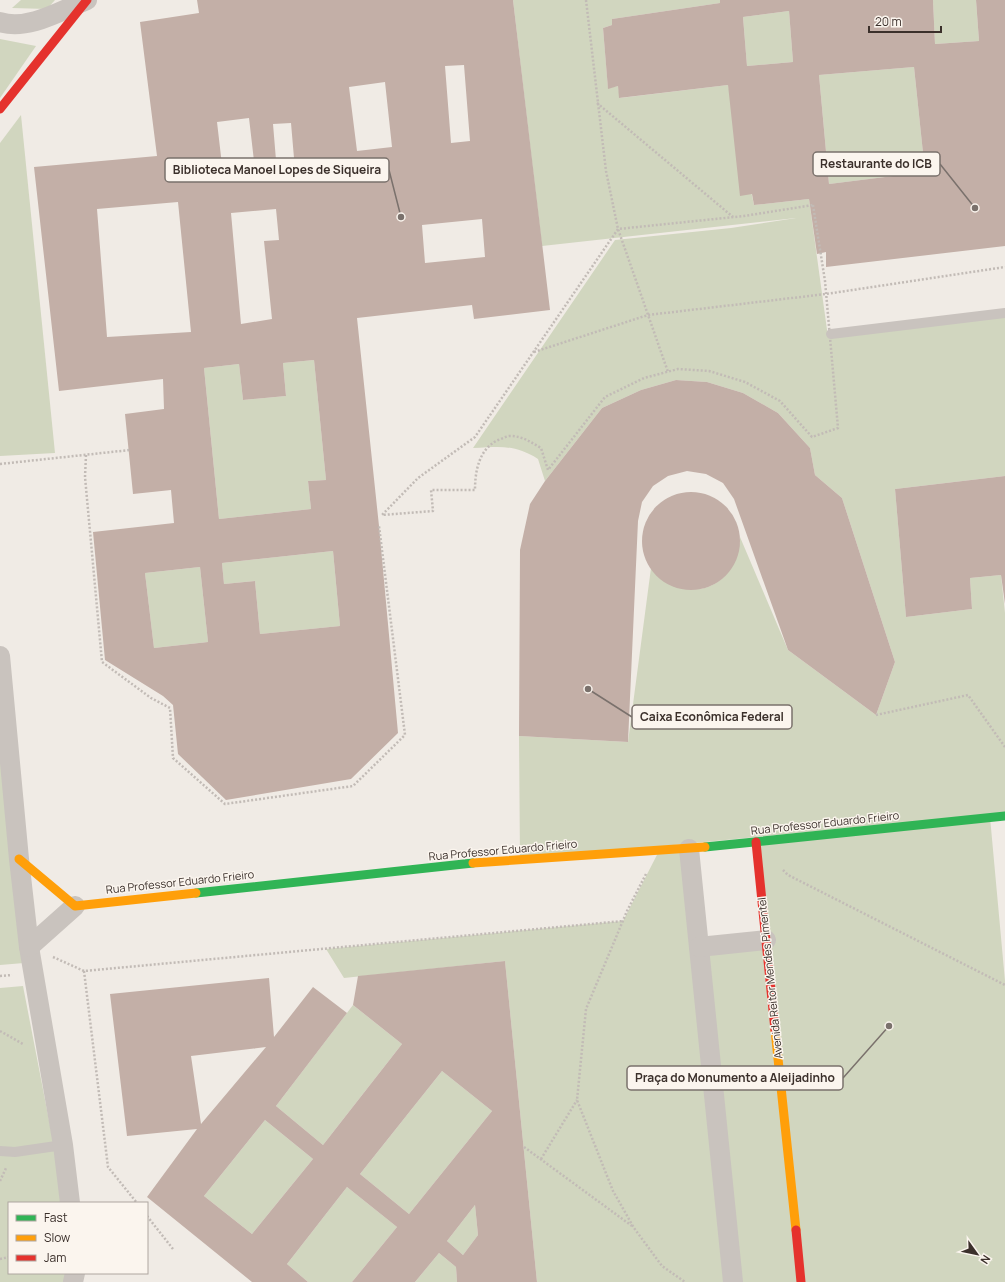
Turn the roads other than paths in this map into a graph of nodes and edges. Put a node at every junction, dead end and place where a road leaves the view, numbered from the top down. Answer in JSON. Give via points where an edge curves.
{"nodes":[{"id":1,"x":87,"y":0,"type":"edge"},
{"id":2,"x":0,"y":22,"type":"edge"},
{"id":3,"x":0,"y":109,"type":"edge"},
{"id":4,"x":1005,"y":313,"type":"edge"},
{"id":5,"x":831,"y":334,"type":"road end"},
{"id":6,"x":0,"y":656,"type":"edge"},
{"id":7,"x":1005,"y":816,"type":"edge"},
{"id":8,"x":756,"y":842,"type":"junction"},
{"id":9,"x":689,"y":849,"type":"junction"},
{"id":10,"x":19,"y":859,"type":"junction"},
{"id":11,"x":75,"y":906,"type":"junction"},
{"id":12,"x":766,"y":940,"type":"junction"},
{"id":13,"x":29,"y":947,"type":"junction"},
{"id":14,"x":699,"y":948,"type":"junction"},
{"id":15,"x":63,"y":1145,"type":"junction"},
{"id":16,"x":0,"y":1152,"type":"edge"},
{"id":17,"x":70,"y":1202,"type":"edge"},
{"id":18,"x":733,"y":1282,"type":"edge"},
{"id":19,"x":801,"y":1282,"type":"edge"}],
"edges":[{"from":1,"to":2,"type":"street","via":[[31,22]]},
{"from":1,"to":3,"type":"street"},
{"from":4,"to":5,"type":"lane"},
{"from":6,"to":10,"type":"street"},
{"from":7,"to":8,"type":"street","name":"Rua Professor Eduardo Frieiro"},
{"from":8,"to":9,"type":"street","name":"Rua Professor Eduardo Frieiro"},
{"from":8,"to":12,"type":"street","name":"Avenida Reitor Mendes Pimentel"},
{"from":9,"to":11,"type":"street","name":"Rua Professor Eduardo Frieiro","via":[[485,862]]},
{"from":9,"to":14,"type":"street"},
{"from":10,"to":11,"type":"street"},
{"from":10,"to":13,"type":"street"},
{"from":11,"to":13,"type":"street"},
{"from":12,"to":14,"type":"street"},
{"from":12,"to":19,"type":"street","name":"Avenida Reitor Mendes Pimentel"},
{"from":13,"to":15,"type":"street"},
{"from":14,"to":18,"type":"street"},
{"from":15,"to":16,"type":"lane"},
{"from":15,"to":17,"type":"street"}]}
